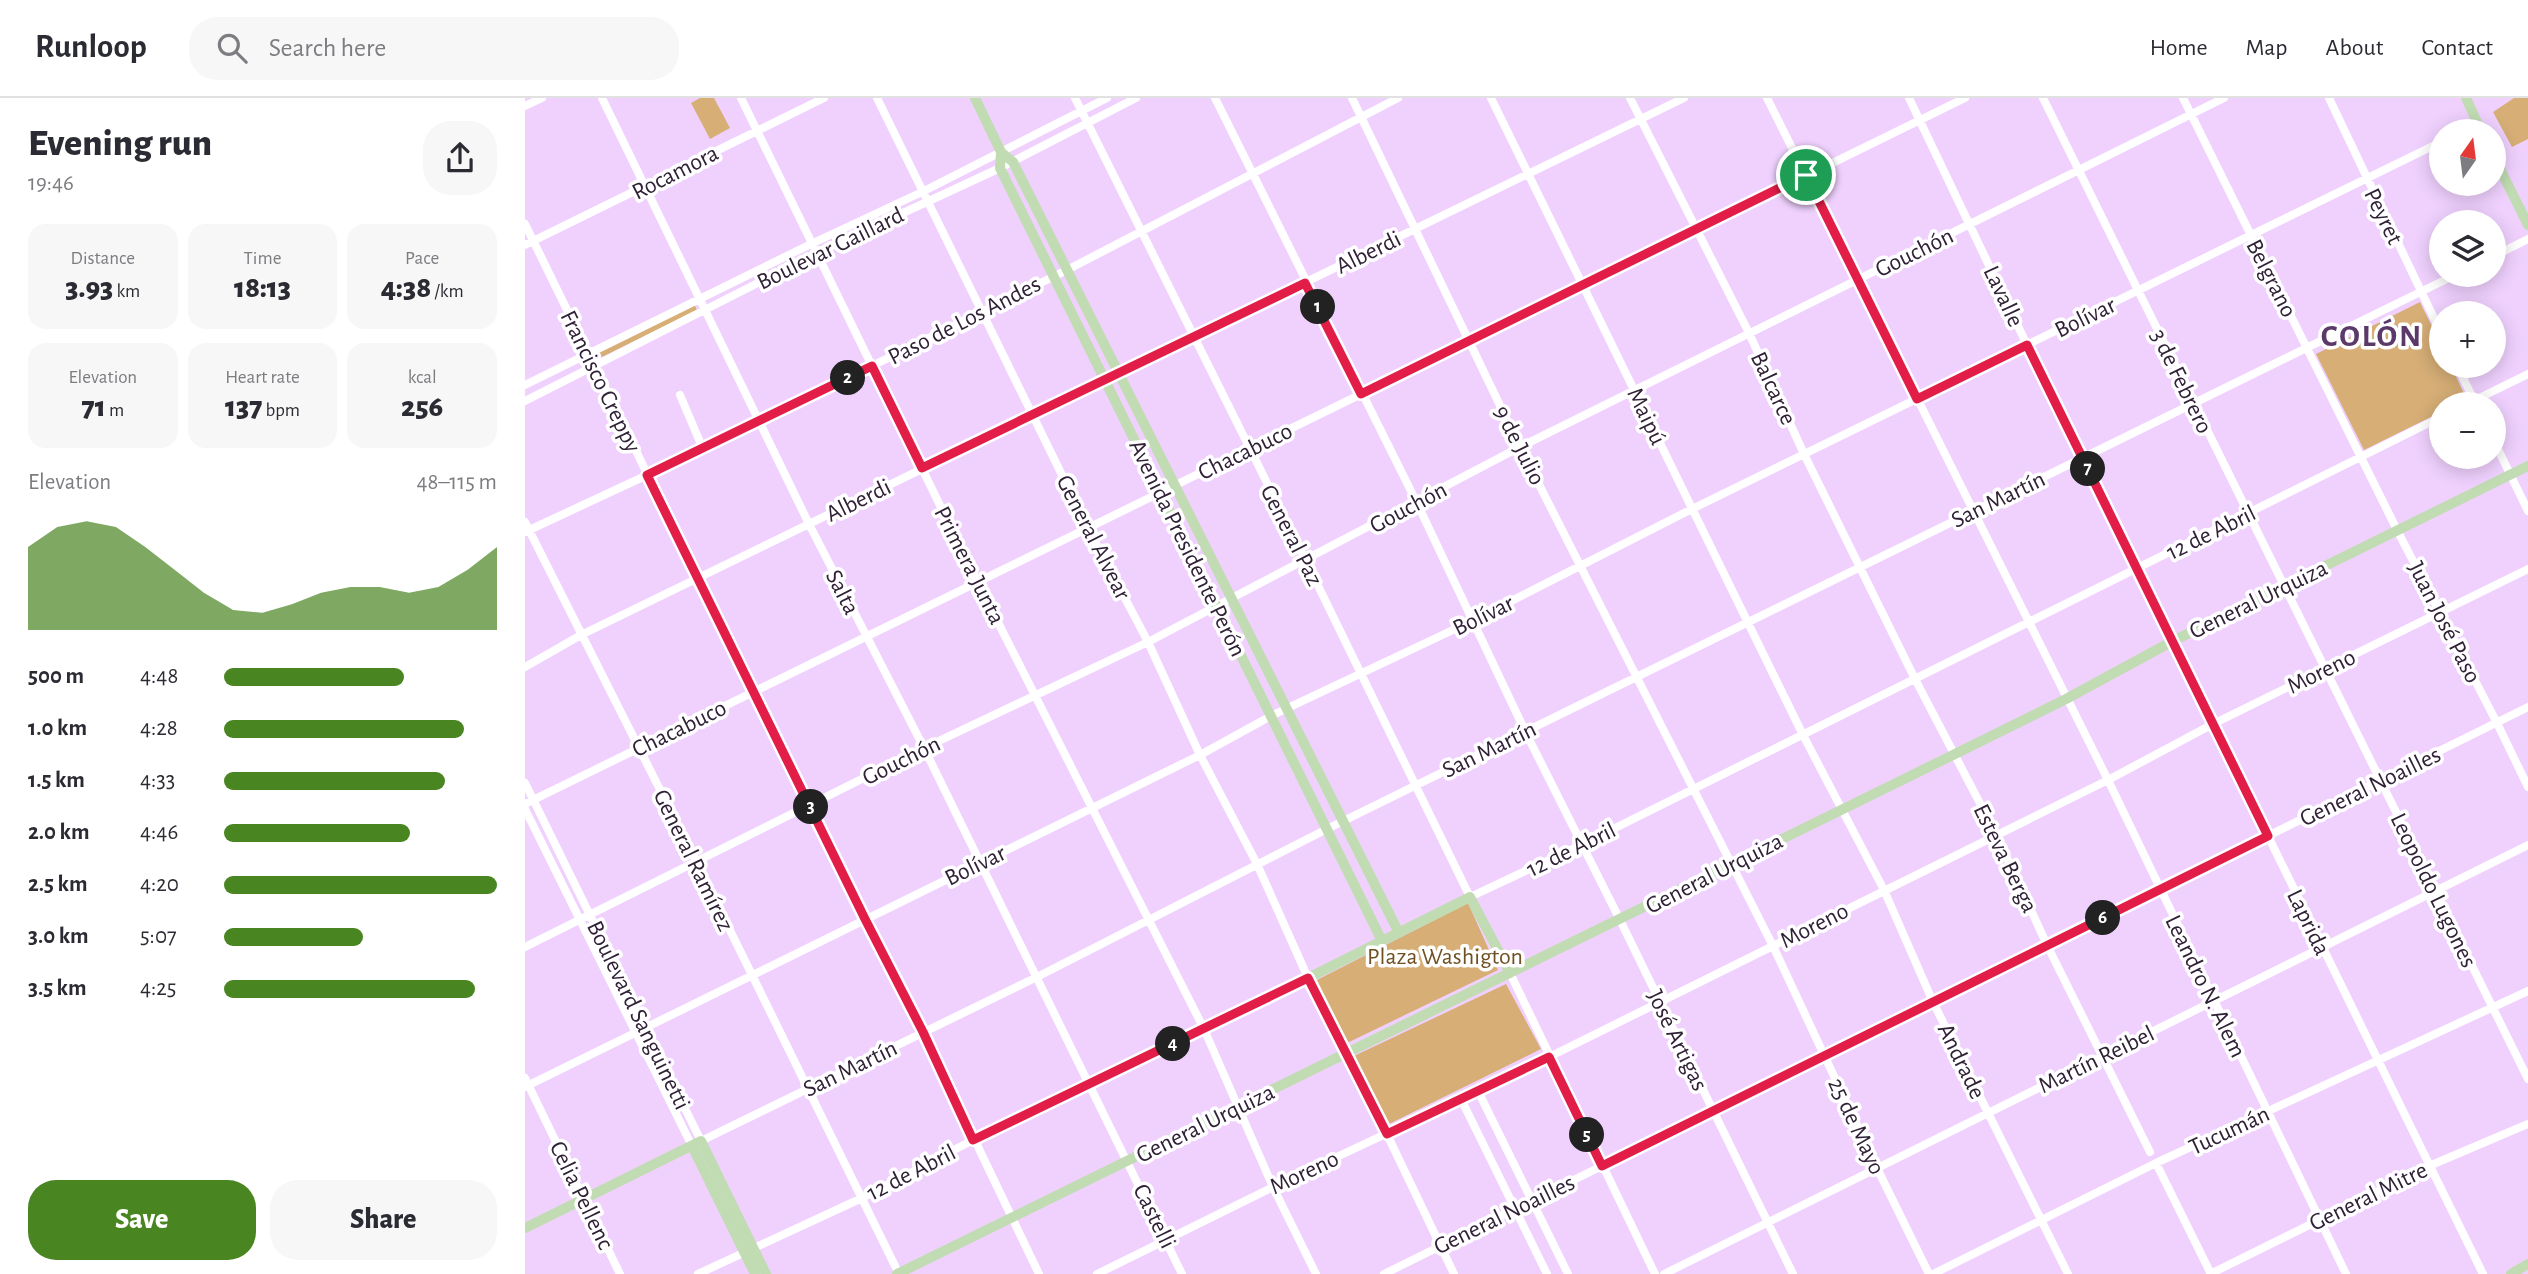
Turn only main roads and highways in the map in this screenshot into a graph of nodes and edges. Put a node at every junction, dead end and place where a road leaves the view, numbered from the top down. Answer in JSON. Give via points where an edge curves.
{"nodes":[{"id":1,"x":975,"y":98,"type":"edge"},
{"id":2,"x":2466,"y":98,"type":"edge"},
{"id":3,"x":2475,"y":119,"type":"edge"},
{"id":4,"x":1001,"y":152,"type":"junction"},
{"id":5,"x":2506,"y":181,"type":"edge"},
{"id":6,"x":2528,"y":225,"type":"edge"},
{"id":7,"x":2528,"y":466,"type":"edge"},
{"id":8,"x":1399,"y":933,"type":"junction"},
{"id":9,"x":1382,"y":942,"type":"junction"},
{"id":10,"x":1510,"y":973,"type":"junction"},
{"id":11,"x":1348,"y":1053,"type":"junction"},
{"id":12,"x":697,"y":1143,"type":"joint"},
{"id":13,"x":525,"y":1228,"type":"edge"},
{"id":14,"x":748,"y":1250,"type":"junction"},
{"id":15,"x":2528,"y":1264,"type":"edge"},
{"id":16,"x":755,"y":1274,"type":"edge"},
{"id":17,"x":767,"y":1274,"type":"edge"},
{"id":18,"x":898,"y":1274,"type":"edge"},
{"id":19,"x":2511,"y":1274,"type":"edge"}],
"edges":[{"from":1,"to":4,"type":"main road","name":"Avenida Presidente Perón"},
{"from":2,"to":3,"type":"main road"},
{"from":4,"to":8,"type":"main road","name":"Avenida Presidente Perón","via":[[1013,162]]},
{"from":4,"to":9,"type":"main road","name":"Avenida Presidente Perón","via":[[1000,169]]},
{"from":5,"to":6,"type":"main road"},
{"from":7,"to":10,"type":"main road","name":"General Urquiza"},
{"from":8,"to":9,"type":"main road","name":"12 de Abril"},
{"from":8,"to":10,"type":"main road","name":"12 de Abril","via":[[1470,897]]},
{"from":9,"to":11,"type":"main road","name":"12 de Abril","via":[[1308,978]]},
{"from":10,"to":11,"type":"main road","name":"General Urquiza"},
{"from":11,"to":18,"type":"main road","name":"General Urquiza"},
{"from":12,"to":13,"type":"main road","name":"San Martín"},
{"from":12,"to":14,"type":"main road","name":"Boulevard Sanguinetti"},
{"from":14,"to":16,"type":"main road"},
{"from":14,"to":17,"type":"main road"},
{"from":15,"to":19,"type":"main road"}]}
